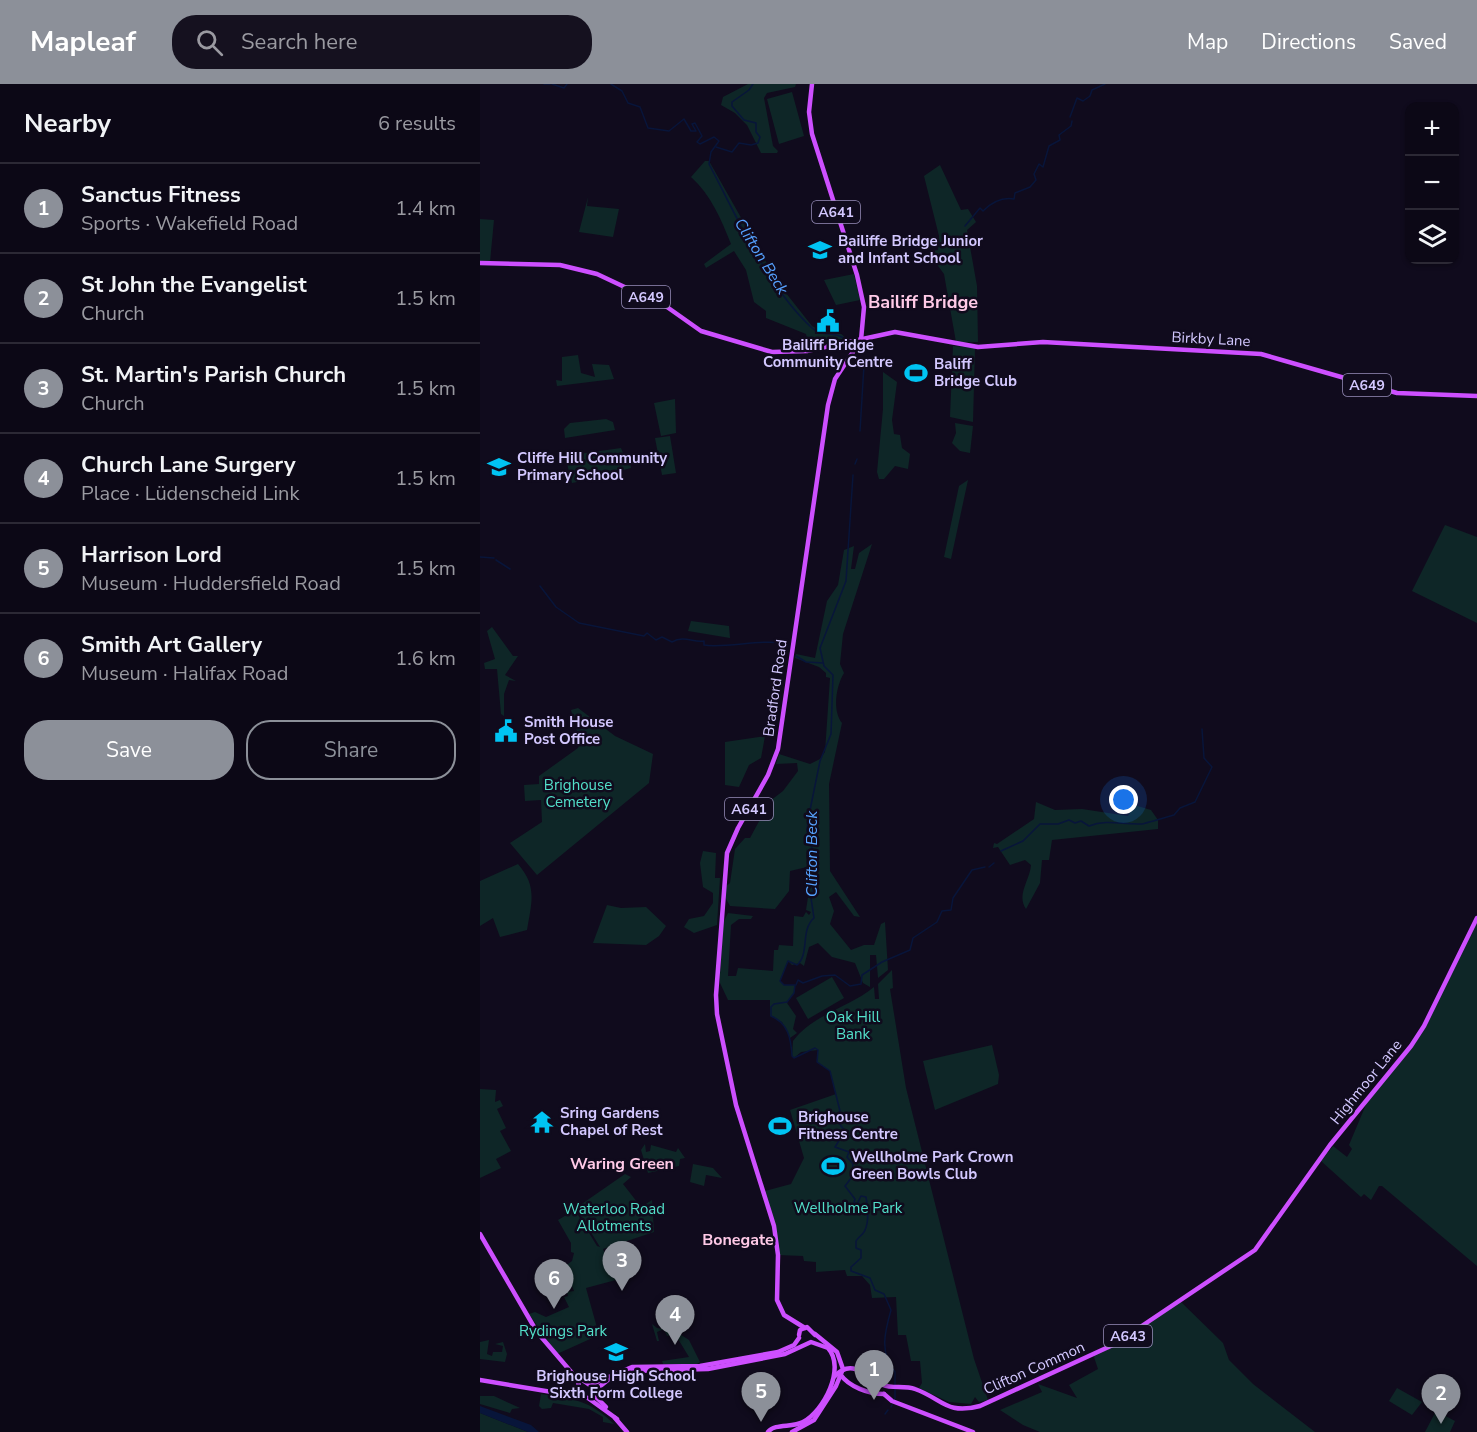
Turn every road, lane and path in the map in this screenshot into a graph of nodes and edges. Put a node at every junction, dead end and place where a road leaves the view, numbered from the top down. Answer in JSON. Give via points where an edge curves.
{"nodes":[{"id":1,"x":812,"y":84,"type":"edge"},
{"id":2,"x":480,"y":263,"type":"edge"},
{"id":3,"x":861,"y":340,"type":"junction"},
{"id":4,"x":846,"y":343,"type":"junction"},
{"id":5,"x":853,"y":353,"type":"junction"},
{"id":6,"x":1477,"y":396,"type":"edge"},
{"id":7,"x":1477,"y":918,"type":"edge"},
{"id":8,"x":480,"y":1234,"type":"edge"},
{"id":9,"x":1256,"y":1250,"type":"joint"},
{"id":10,"x":795,"y":1324,"type":"junction"},
{"id":11,"x":805,"y":1328,"type":"junction"},
{"id":12,"x":815,"y":1334,"type":"junction"},
{"id":13,"x":799,"y":1336,"type":"junction"},
{"id":14,"x":809,"y":1343,"type":"junction"},
{"id":15,"x":841,"y":1358,"type":"junction"},
{"id":16,"x":850,"y":1367,"type":"junction"},
{"id":17,"x":571,"y":1372,"type":"junction"},
{"id":18,"x":840,"y":1375,"type":"junction"},
{"id":19,"x":480,"y":1380,"type":"edge"},
{"id":20,"x":589,"y":1385,"type":"junction"},
{"id":21,"x":884,"y":1385,"type":"junction"},
{"id":22,"x":580,"y":1389,"type":"junction"},
{"id":23,"x":593,"y":1393,"type":"junction"},
{"id":24,"x":882,"y":1394,"type":"junction"},
{"id":25,"x":567,"y":1396,"type":"junction"},
{"id":26,"x":586,"y":1398,"type":"junction"},
{"id":27,"x":616,"y":1419,"type":"junction"},
{"id":28,"x":781,"y":1430,"type":"edge"},
{"id":29,"x":627,"y":1432,"type":"edge"},
{"id":30,"x":768,"y":1432,"type":"edge"},
{"id":31,"x":792,"y":1432,"type":"edge"},
{"id":32,"x":973,"y":1432,"type":"edge"}],
"edges":[{"from":1,"to":3,"type":"main road","name":"Bradford Road","number":"A641","via":[[812,134],[862,296]]},
{"from":2,"to":4,"type":"main road","number":"A649","via":[[560,265],[597,274],[667,307],[701,331],[759,350],[796,352]]},
{"from":3,"to":4,"type":"main road","number":"A649"},
{"from":3,"to":5,"type":"main road","name":"Bradford Road","number":"A641"},
{"from":3,"to":6,"type":"main road","name":"Birkby Lane","number":"A649","via":[[895,332],[978,346],[1043,342],[1261,354],[1397,393]]},
{"from":4,"to":5,"type":"main road","via":[[852,345]]},
{"from":5,"to":10,"type":"main road","name":"Bradford Road","number":"A641","via":[[835,379],[828,405],[778,749],[727,853],[716,981],[717,1014],[736,1105],[774,1226],[777,1300],[782,1312]]},
{"from":7,"to":9,"type":"main road","name":"Highmoor Lane","number":"A643","via":[[1411,1046],[1330,1145]]},
{"from":8,"to":17,"type":"main road","via":[[537,1332]]},
{"from":9,"to":21,"type":"main road","name":"Clifton Common","number":"A643","via":[[1115,1344],[973,1407],[950,1408],[914,1389]]},
{"from":10,"to":11,"type":"main road"},
{"from":10,"to":13,"type":"main road","name":"Bradford Road","number":"A641"},
{"from":11,"to":12,"type":"main road"},
{"from":11,"to":13,"type":"main road"},
{"from":12,"to":14,"type":"main road"},
{"from":12,"to":15,"type":"main road"},
{"from":13,"to":14,"type":"main road"},
{"from":13,"to":20,"type":"main road","via":[[790,1348],[778,1352],[708,1365],[632,1366]]},
{"from":14,"to":18,"type":"main road","via":[[823,1345],[831,1352]]},
{"from":14,"to":23,"type":"main road","via":[[785,1354],[708,1369],[631,1371],[609,1379]]},
{"from":15,"to":16,"type":"main road"},
{"from":15,"to":18,"type":"main road"},
{"from":16,"to":18,"type":"main road"},
{"from":16,"to":21,"type":"main road"},
{"from":17,"to":20,"type":"main road"},
{"from":17,"to":22,"type":"main road"},
{"from":18,"to":24,"type":"main road"},
{"from":18,"to":28,"type":"main road","via":[[811,1416]]},
{"from":18,"to":31,"type":"main road","via":[[812,1423]]},
{"from":19,"to":25,"type":"main road"},
{"from":20,"to":22,"type":"main road"},
{"from":20,"to":23,"type":"main road"},
{"from":21,"to":24,"type":"main road","via":[[887,1390]]},
{"from":21,"to":24,"type":"main road","via":[[878,1387]]},
{"from":22,"to":25,"type":"main road"},
{"from":22,"to":26,"type":"main road"},
{"from":23,"to":26,"type":"main road"},
{"from":23,"to":27,"type":"main road"},
{"from":24,"to":32,"type":"main road"},
{"from":25,"to":26,"type":"main road"},
{"from":26,"to":27,"type":"main road"},
{"from":27,"to":29,"type":"main road"},
{"from":28,"to":30,"type":"main road","via":[[773,1427]]}]}
